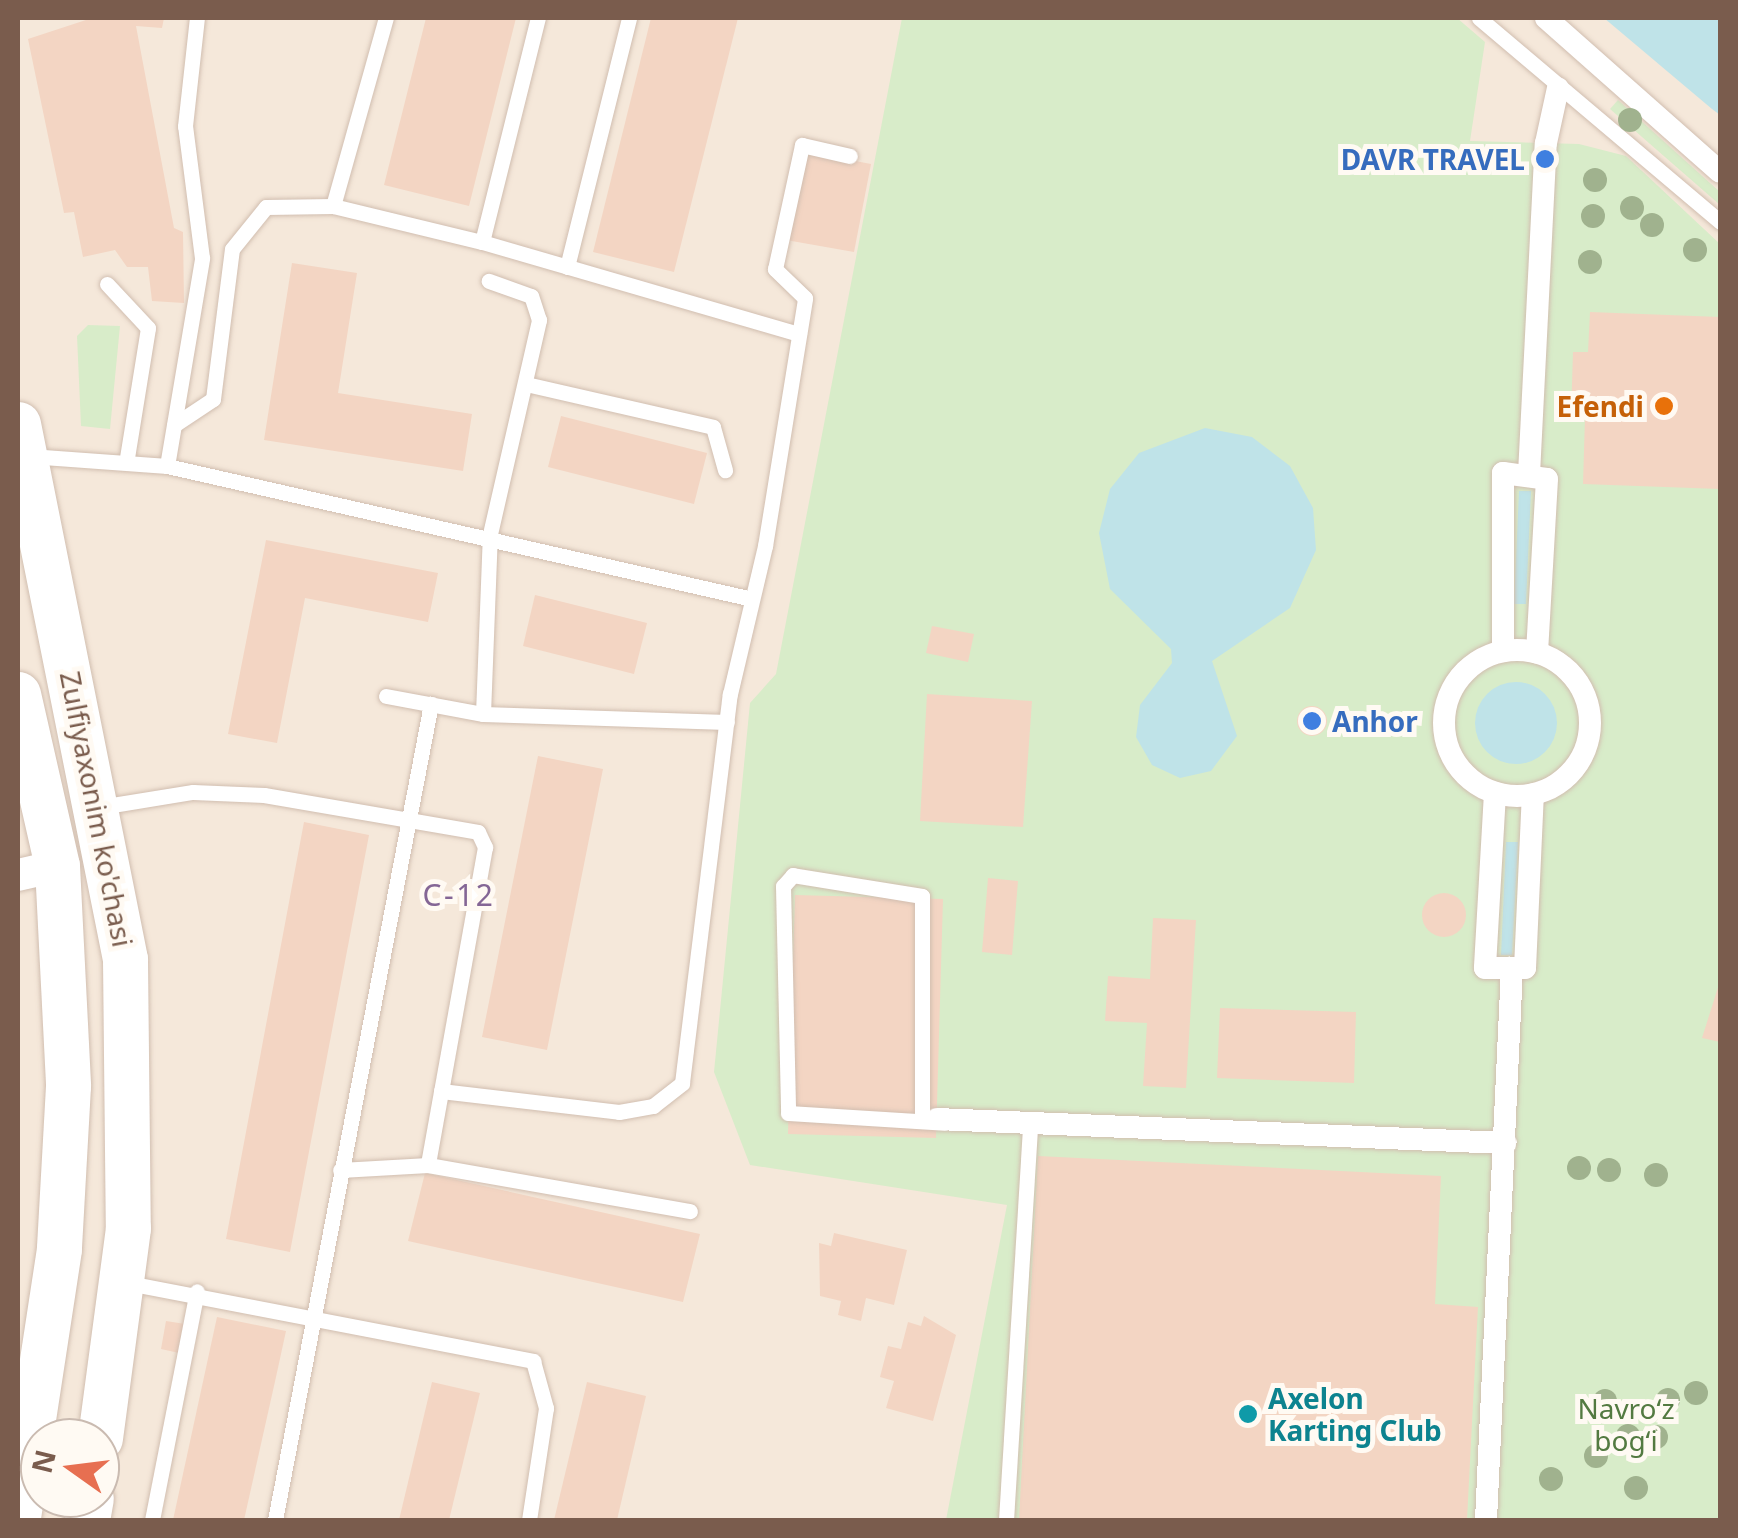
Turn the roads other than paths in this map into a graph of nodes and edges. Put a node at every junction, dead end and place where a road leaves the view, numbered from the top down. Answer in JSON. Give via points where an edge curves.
{"nodes":[{"id":1,"x":197,"y":18,"type":"edge"},
{"id":2,"x":386,"y":18,"type":"edge"},
{"id":3,"x":538,"y":18,"type":"edge"},
{"id":4,"x":629,"y":18,"type":"edge"},
{"id":5,"x":1479,"y":18,"type":"edge"},
{"id":6,"x":1546,"y":18,"type":"edge"},
{"id":7,"x":1558,"y":88,"type":"junction"},
{"id":8,"x":850,"y":156,"type":"dead end"},
{"id":9,"x":1720,"y":172,"type":"edge"},
{"id":10,"x":332,"y":206,"type":"junction"},
{"id":11,"x":1720,"y":222,"type":"edge"},
{"id":12,"x":482,"y":242,"type":"junction"},
{"id":13,"x":567,"y":266,"type":"junction"},
{"id":14,"x":489,"y":281,"type":"dead end"},
{"id":15,"x":107,"y":284,"type":"dead end"},
{"id":16,"x":799,"y":334,"type":"junction"},
{"id":17,"x":526,"y":384,"type":"junction"},
{"id":18,"x":174,"y":425,"type":"junction"},
{"id":19,"x":20,"y":446,"type":"edge"},
{"id":20,"x":127,"y":458,"type":"junction"},
{"id":21,"x":167,"y":466,"type":"junction"},
{"id":22,"x":725,"y":470,"type":"dead end"},
{"id":23,"x":1529,"y":474,"type":"junction"},
{"id":24,"x":490,"y":534,"type":"junction"},
{"id":25,"x":748,"y":598,"type":"junction"},
{"id":26,"x":1503,"y":651,"type":"junction"},
{"id":27,"x":1537,"y":653,"type":"junction"},
{"id":28,"x":18,"y":694,"type":"edge"},
{"id":29,"x":386,"y":696,"type":"dead end"},
{"id":30,"x":431,"y":704,"type":"junction"},
{"id":31,"x":483,"y":714,"type":"junction"},
{"id":32,"x":727,"y":722,"type":"junction"},
{"id":33,"x":1495,"y":793,"type":"junction"},
{"id":34,"x":1533,"y":794,"type":"junction"},
{"id":35,"x":408,"y":818,"type":"junction"},
{"id":36,"x":104,"y":828,"type":"junction"},
{"id":37,"x":37,"y":871,"type":"edge"},
{"id":38,"x":1512,"y":968,"type":"junction"},
{"id":39,"x":441,"y":1091,"type":"junction"},
{"id":40,"x":131,"y":1106,"type":"junction"},
{"id":41,"x":68,"y":1108,"type":"junction"},
{"id":42,"x":929,"y":1120,"type":"junction"},
{"id":43,"x":1029,"y":1126,"type":"junction"},
{"id":44,"x":1505,"y":1143,"type":"junction"},
{"id":45,"x":428,"y":1165,"type":"junction"},
{"id":46,"x":340,"y":1170,"type":"junction"},
{"id":47,"x":690,"y":1211,"type":"dead end"},
{"id":48,"x":197,"y":1291,"type":"junction"},
{"id":49,"x":121,"y":1299,"type":"junction"},
{"id":50,"x":52,"y":1304,"type":"junction"},
{"id":51,"x":310,"y":1318,"type":"junction"},
{"id":52,"x":31,"y":1352,"type":"edge"},
{"id":53,"x":103,"y":1418,"type":"edge"},
{"id":54,"x":18,"y":1516,"type":"edge"},
{"id":55,"x":152,"y":1520,"type":"edge"},
{"id":56,"x":275,"y":1520,"type":"edge"},
{"id":57,"x":529,"y":1520,"type":"edge"},
{"id":58,"x":1006,"y":1520,"type":"edge"},
{"id":59,"x":1486,"y":1520,"type":"edge"}],
"edges":[{"from":1,"to":18,"type":"lane","via":[[185,126],[202,258]]},
{"from":2,"to":10,"type":"lane"},
{"from":3,"to":12,"type":"lane"},
{"from":4,"to":13,"type":"lane"},
{"from":5,"to":7,"type":"lane"},
{"from":6,"to":9,"type":"street"},
{"from":7,"to":11,"type":"lane"},
{"from":7,"to":23,"type":"street","via":[[1546,143]]},
{"from":8,"to":16,"type":"lane","via":[[802,145],[776,269],[805,298]]},
{"from":10,"to":12,"type":"lane"},
{"from":10,"to":18,"type":"lane","via":[[266,208],[245,226],[232,249],[213,399]]},
{"from":12,"to":13,"type":"lane"},
{"from":13,"to":16,"type":"lane"},
{"from":14,"to":17,"type":"lane","via":[[531,296],[539,320]]},
{"from":15,"to":20,"type":"lane","via":[[148,328]]},
{"from":16,"to":25,"type":"lane","via":[[766,546]]},
{"from":17,"to":22,"type":"lane","via":[[713,427]]},
{"from":17,"to":24,"type":"lane"},
{"from":18,"to":21,"type":"lane"},
{"from":19,"to":20,"type":"lane"},
{"from":19,"to":36,"type":"main road","name":"Zulfiyaxonim ko'chasi"},
{"from":20,"to":21,"type":"lane"},
{"from":21,"to":24,"type":"lane"},
{"from":23,"to":26,"type":"street","via":[[1503,472]]},
{"from":23,"to":27,"type":"street","via":[[1546,479]]},
{"from":24,"to":25,"type":"lane"},
{"from":24,"to":31,"type":"lane"},
{"from":25,"to":32,"type":"lane"},
{"from":26,"to":27,"type":"street"},
{"from":26,"to":33,"type":"street","via":[[1462,675],[1444,718],[1457,765]]},
{"from":27,"to":34,"type":"street","via":[[1570,672],[1590,715],[1579,762]]},
{"from":28,"to":37,"type":"main road","name":"Zulfiyaxonim ko'chasi"},
{"from":29,"to":30,"type":"lane"},
{"from":30,"to":31,"type":"lane"},
{"from":30,"to":35,"type":"lane"},
{"from":31,"to":32,"type":"lane"},
{"from":32,"to":39,"type":"lane","via":[[682,1082],[652,1106],[619,1112]]},
{"from":33,"to":34,"type":"street"},
{"from":33,"to":38,"type":"street","via":[[1485,968]]},
{"from":34,"to":38,"type":"street","via":[[1526,968]]},
{"from":35,"to":36,"type":"lane","via":[[193,792]]},
{"from":35,"to":39,"type":"lane","via":[[478,832],[485,847]]},
{"from":35,"to":46,"type":"lane"},
{"from":36,"to":37,"type":"main road"},
{"from":36,"to":40,"type":"main road","name":"Zulfiyaxonim ko'chasi"},
{"from":37,"to":41,"type":"main road","name":"Zulfiyaxonim ko'chasi"},
{"from":38,"to":44,"type":"street"},
{"from":39,"to":45,"type":"lane"},
{"from":40,"to":41,"type":"main road"},
{"from":40,"to":49,"type":"main road","name":"Zulfiyaxonim ko'chasi"},
{"from":41,"to":50,"type":"main road","name":"Zulfiyaxonim ko'chasi"},
{"from":42,"to":42,"type":"lane","via":[[797,1119],[782,1103],[782,886],[792,875],[922,896]]},
{"from":42,"to":43,"type":"street"},
{"from":43,"to":44,"type":"street"},
{"from":43,"to":58,"type":"lane"},
{"from":44,"to":59,"type":"street"},
{"from":45,"to":46,"type":"lane"},
{"from":45,"to":47,"type":"lane"},
{"from":46,"to":51,"type":"lane"},
{"from":48,"to":49,"type":"lane"},
{"from":48,"to":51,"type":"lane"},
{"from":48,"to":55,"type":"lane"},
{"from":49,"to":50,"type":"main road"},
{"from":49,"to":53,"type":"main road","name":"Zulfiyaxonim ko'chasi"},
{"from":50,"to":52,"type":"main road","name":"Zulfiyaxonim ko'chasi"},
{"from":51,"to":56,"type":"lane"},
{"from":51,"to":57,"type":"lane","via":[[533,1361],[546,1408]]},
{"from":52,"to":54,"type":"main road","name":"Zulfiyaxonim ko'chasi"}]}
